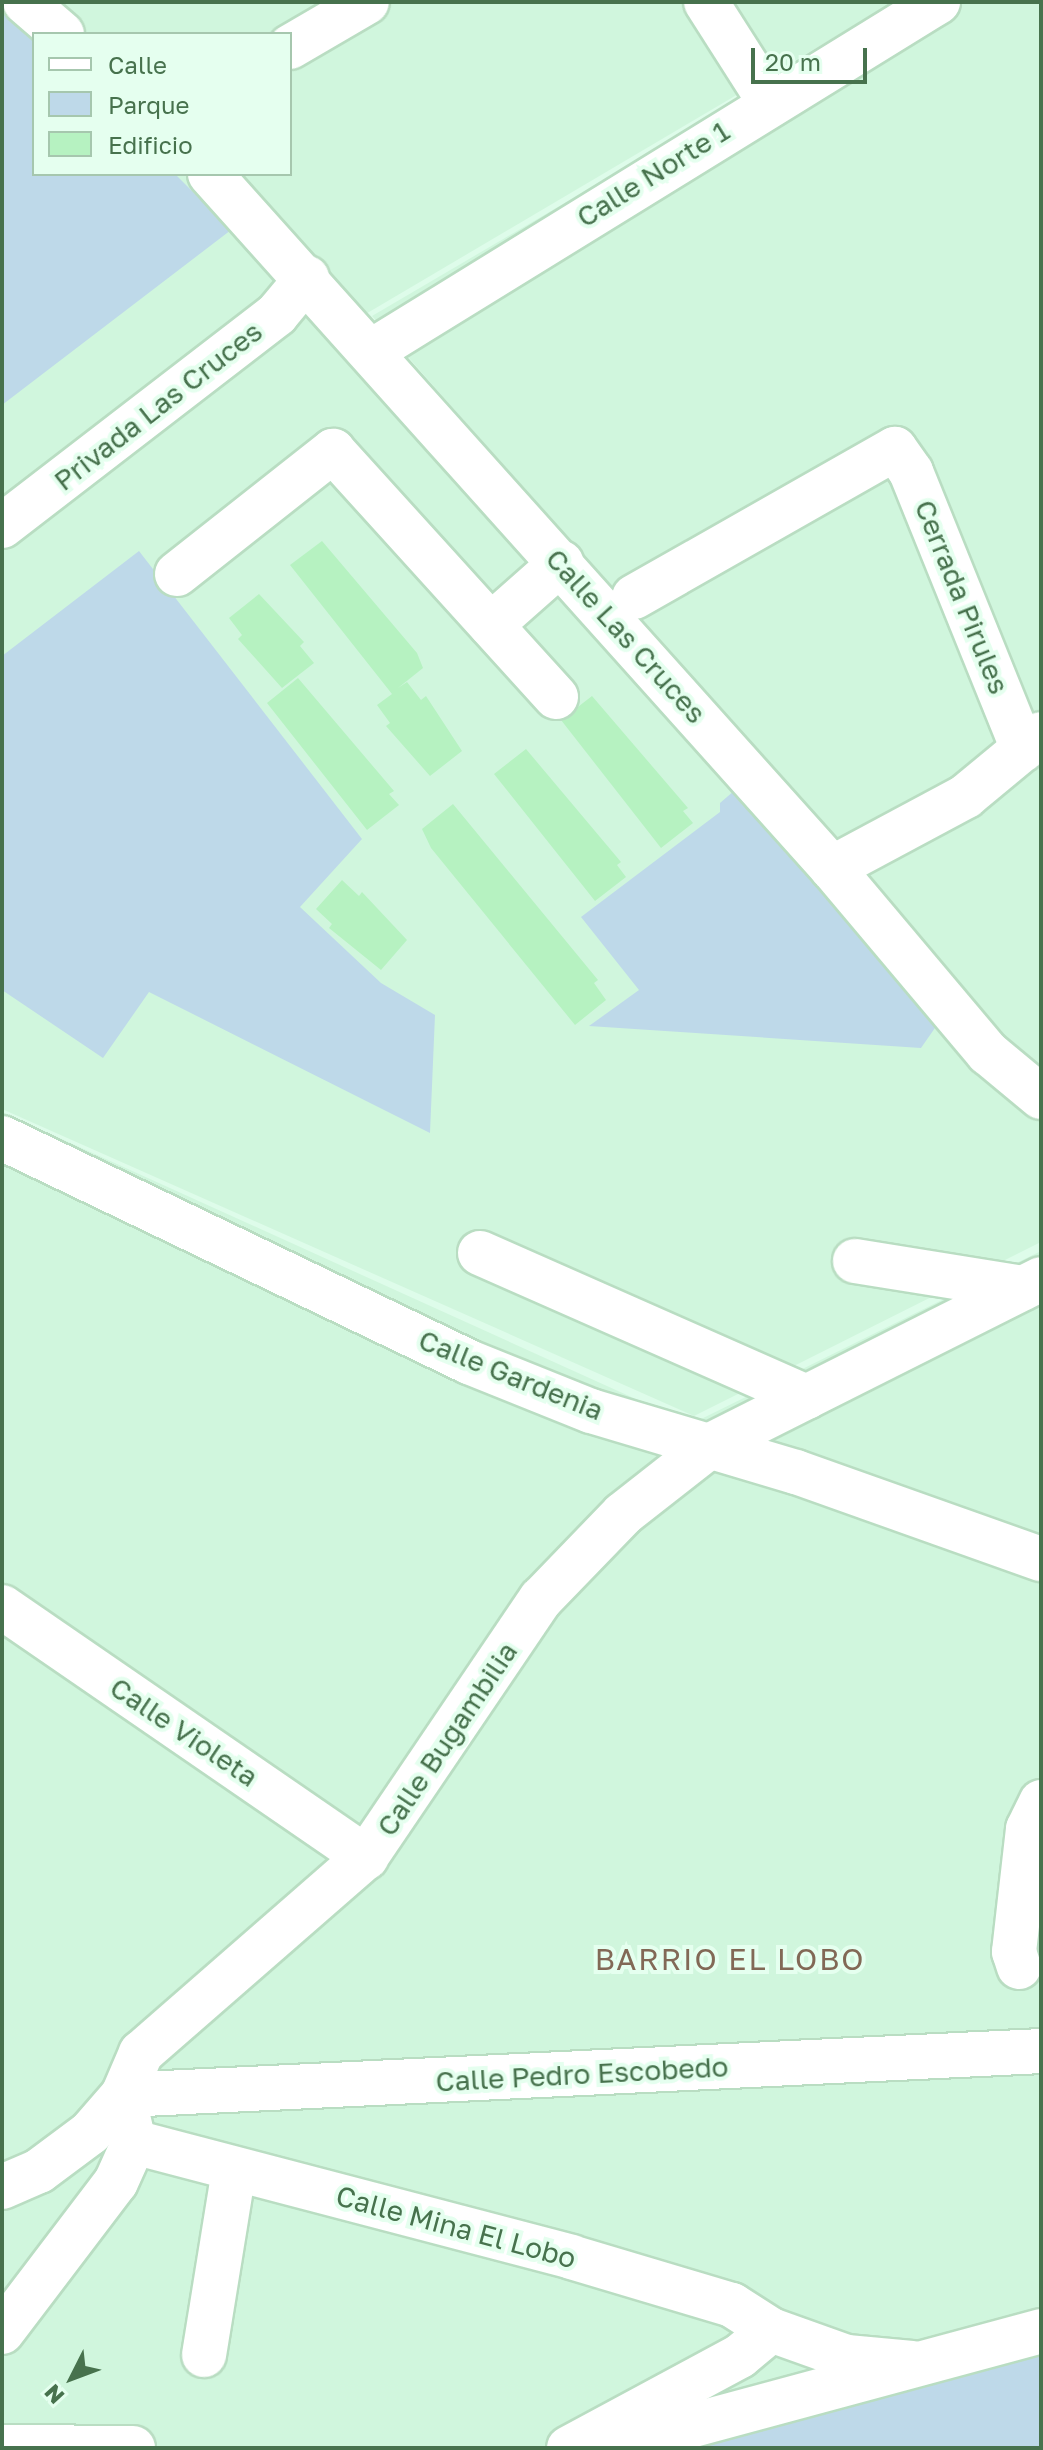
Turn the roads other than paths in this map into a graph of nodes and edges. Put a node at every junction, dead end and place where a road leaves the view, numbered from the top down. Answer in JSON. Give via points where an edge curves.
{"nodes":[{"id":1,"x":25,"y":2,"type":"edge"},
{"id":2,"x":367,"y":2,"type":"edge"},
{"id":3,"x":706,"y":2,"type":"edge"},
{"id":4,"x":938,"y":2,"type":"edge"},
{"id":5,"x":60,"y":32,"type":"edge"},
{"id":6,"x":292,"y":46,"type":"edge"},
{"id":7,"x":769,"y":101,"type":"junction"},
{"id":8,"x":212,"y":176,"type":"edge"},
{"id":9,"x":307,"y":278,"type":"junction"},
{"id":10,"x":372,"y":351,"type":"junction"},
{"id":11,"x":2,"y":526,"type":"edge"},
{"id":12,"x":561,"y":563,"type":"junction"},
{"id":13,"x":177,"y":574,"type":"dead end"},
{"id":14,"x":634,"y":597,"type":"dead end"},
{"id":15,"x":491,"y":625,"type":"junction"},
{"id":16,"x":556,"y":697,"type":"dead end"},
{"id":17,"x":1032,"y":741,"type":"edge"},
{"id":18,"x":832,"y":868,"type":"junction"},
{"id":19,"x":1041,"y":1097,"type":"edge"},
{"id":20,"x":2,"y":1138,"type":"edge"},
{"id":21,"x":480,"y":1253,"type":"dead end"},
{"id":22,"x":855,"y":1261,"type":"dead end"},
{"id":23,"x":1032,"y":1284,"type":"edge"},
{"id":24,"x":807,"y":1397,"type":"junction"},
{"id":25,"x":711,"y":1445,"type":"junction"},
{"id":26,"x":1041,"y":1559,"type":"edge"},
{"id":27,"x":6,"y":1620,"type":"edge"},
{"id":28,"x":1041,"y":1802,"type":"edge"},
{"id":29,"x":366,"y":1857,"type":"junction"},
{"id":30,"x":1019,"y":1967,"type":"dead end"},
{"id":31,"x":1041,"y":2051,"type":"edge"},
{"id":32,"x":123,"y":2095,"type":"junction"},
{"id":33,"x":134,"y":2142,"type":"junction"},
{"id":34,"x":234,"y":2169,"type":"junction"},
{"id":35,"x":2,"y":2187,"type":"edge"},
{"id":36,"x":771,"y":2330,"type":"junction"},
{"id":37,"x":1041,"y":2331,"type":"edge"},
{"id":38,"x":2,"y":2332,"type":"edge"},
{"id":39,"x":204,"y":2355,"type":"dead end"},
{"id":40,"x":912,"y":2363,"type":"junction"},
{"id":41,"x":2,"y":2447,"type":"edge"},
{"id":42,"x":133,"y":2448,"type":"edge"},
{"id":43,"x":569,"y":2448,"type":"edge"},
{"id":44,"x":608,"y":2448,"type":"edge"}],
"edges":[{"from":1,"to":5,"type":"street"},
{"from":2,"to":6,"type":"street"},
{"from":3,"to":7,"type":"street"},
{"from":4,"to":7,"type":"street","name":"Calle Norte 1"},
{"from":7,"to":10,"type":"street","name":"Calle Norte 1"},
{"from":8,"to":9,"type":"street","name":"Calle Las Cruces"},
{"from":9,"to":10,"type":"street","name":"Calle Las Cruces"},
{"from":9,"to":11,"type":"street","name":"Privada Las Cruces","via":[[277,314]]},
{"from":10,"to":12,"type":"street","name":"Calle Las Cruces"},
{"from":12,"to":15,"type":"street"},
{"from":12,"to":18,"type":"street","name":"Calle Las Cruces"},
{"from":13,"to":15,"type":"street","via":[[333,451]]},
{"from":14,"to":17,"type":"street","name":"Cerrada Pirules","via":[[895,449],[911,472]]},
{"from":15,"to":16,"type":"street"},
{"from":17,"to":18,"type":"street","via":[[966,796]]},
{"from":18,"to":19,"type":"street","name":"Calle Las Cruces","via":[[988,1053]]},
{"from":20,"to":25,"type":"street","name":"Calle Gardenia","via":[[469,1362],[591,1411]]},
{"from":21,"to":24,"type":"street"},
{"from":22,"to":23,"type":"street"},
{"from":23,"to":24,"type":"street","name":"Calle Bugambilia"},
{"from":24,"to":25,"type":"street","name":"Calle Bugambilia"},
{"from":25,"to":26,"type":"street","name":"Calle Gardenia"},
{"from":25,"to":29,"type":"street","name":"Calle Bugambilia","via":[[623,1514],[541,1599]]},
{"from":27,"to":29,"type":"street","name":"Calle Violeta"},
{"from":28,"to":30,"type":"street","via":[[1028,1829],[1014,1952]]},
{"from":29,"to":32,"type":"street","name":"Calle Bugambilia","via":[[340,1886],[171,2021],[141,2053]]},
{"from":31,"to":32,"type":"street","name":"Calle Pedro Escobedo"},
{"from":32,"to":33,"type":"street"},
{"from":32,"to":35,"type":"street","name":"Calle Bugambilia","via":[[90,2133],[39,2171]]},
{"from":33,"to":34,"type":"street","name":"Calle Mina El Lobo"},
{"from":33,"to":38,"type":"street","via":[[116,2182]]},
{"from":34,"to":36,"type":"street","name":"Calle Mina El Lobo","via":[[732,2305]]},
{"from":34,"to":39,"type":"street"},
{"from":36,"to":40,"type":"street","name":"Calle Mina El Lobo","via":[[847,2357]]},
{"from":36,"to":43,"type":"street","via":[[740,2356]]},
{"from":37,"to":40,"type":"street"},
{"from":40,"to":44,"type":"street"},
{"from":41,"to":42,"type":"street"}]}
